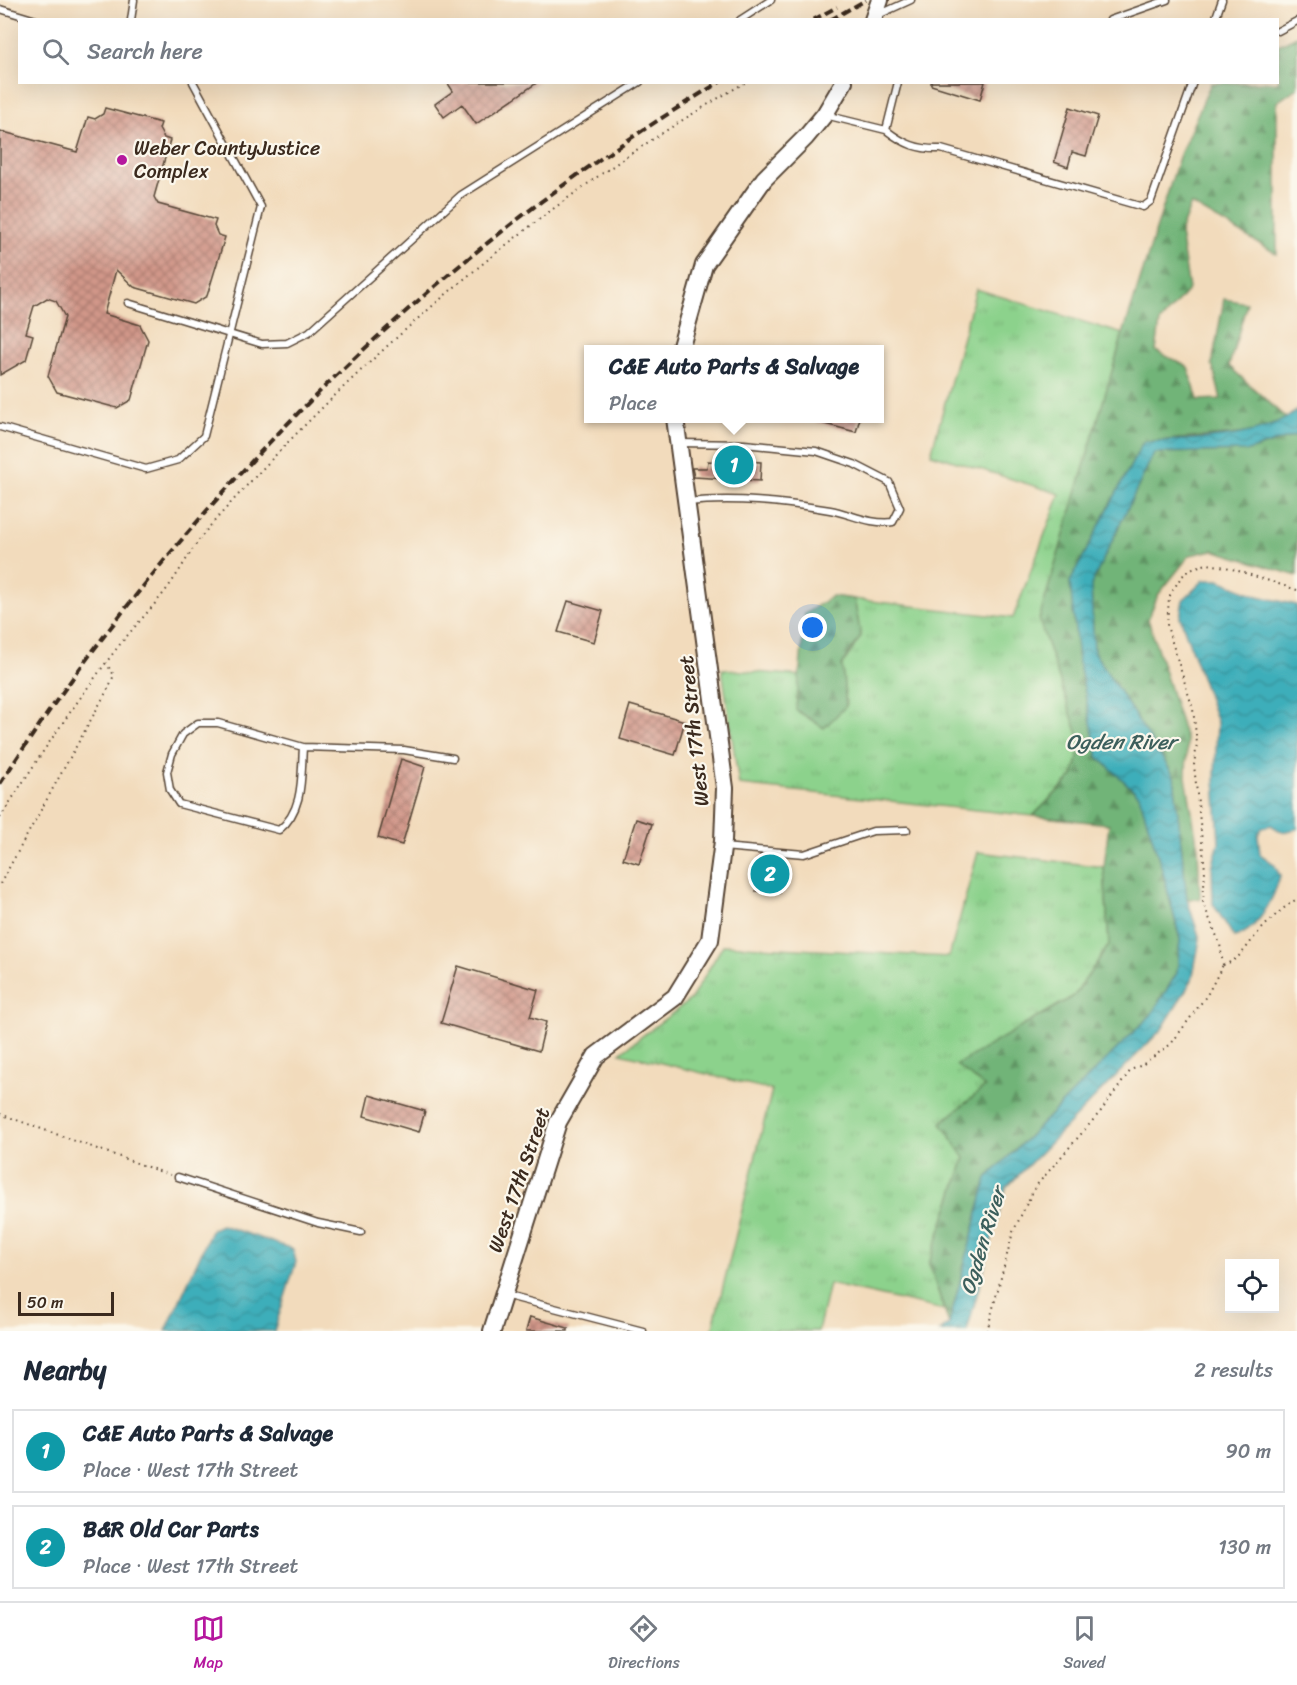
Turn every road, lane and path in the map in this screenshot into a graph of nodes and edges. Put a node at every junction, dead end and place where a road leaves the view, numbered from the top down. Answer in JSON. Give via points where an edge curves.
{"nodes":[{"id":1,"x":134,"y":0,"type":"edge"},
{"id":2,"x":771,"y":0,"type":"edge"},
{"id":3,"x":879,"y":0,"type":"edge"},
{"id":4,"x":911,"y":0,"type":"edge"},
{"id":5,"x":1167,"y":0,"type":"edge"},
{"id":6,"x":1222,"y":0,"type":"edge"},
{"id":7,"x":0,"y":9,"type":"edge"},
{"id":8,"x":29,"y":18,"type":"edge"},
{"id":9,"x":130,"y":18,"type":"edge"},
{"id":10,"x":743,"y":18,"type":"edge"},
{"id":11,"x":874,"y":18,"type":"edge"},
{"id":12,"x":1116,"y":18,"type":"edge"},
{"id":13,"x":1216,"y":18,"type":"edge"},
{"id":14,"x":1297,"y":21,"type":"edge"},
{"id":15,"x":1279,"y":30,"type":"edge"},
{"id":16,"x":193,"y":84,"type":"edge"},
{"id":17,"x":637,"y":84,"type":"edge"},
{"id":18,"x":743,"y":84,"type":"edge"},
{"id":19,"x":842,"y":84,"type":"edge"},
{"id":20,"x":898,"y":84,"type":"edge"},
{"id":21,"x":1192,"y":84,"type":"edge"},
{"id":22,"x":825,"y":114,"type":"junction"},
{"id":23,"x":886,"y":130,"type":"junction"},
{"id":24,"x":128,"y":303,"type":"dead end"},
{"id":25,"x":230,"y":335,"type":"junction"},
{"id":26,"x":681,"y":345,"type":"edge"},
{"id":27,"x":676,"y":423,"type":"edge"},
{"id":28,"x":0,"y":428,"type":"edge"},
{"id":29,"x":678,"y":443,"type":"junction"},
{"id":30,"x":686,"y":502,"type":"junction"},
{"id":31,"x":1297,"y":590,"type":"edge"},
{"id":32,"x":106,"y":663,"type":"junction"},
{"id":33,"x":303,"y":747,"type":"junction"},
{"id":34,"x":453,"y":758,"type":"dead end"},
{"id":35,"x":0,"y":818,"type":"edge"},
{"id":36,"x":907,"y":830,"type":"dead end"},
{"id":37,"x":722,"y":847,"type":"junction"},
{"id":38,"x":0,"y":884,"type":"edge"},
{"id":39,"x":1297,"y":899,"type":"edge"},
{"id":40,"x":1223,"y":966,"type":"junction"},
{"id":41,"x":0,"y":1114,"type":"edge"},
{"id":42,"x":178,"y":1178,"type":"joint"},
{"id":43,"x":361,"y":1232,"type":"dead end"},
{"id":44,"x":503,"y":1295,"type":"junction"},
{"id":45,"x":492,"y":1331,"type":"edge"},
{"id":46,"x":643,"y":1331,"type":"edge"},
{"id":47,"x":987,"y":1331,"type":"edge"}],
"edges":[{"from":1,"to":9,"type":"lane"},
{"from":2,"to":10,"type":"lane"},
{"from":3,"to":11,"type":"street"},
{"from":4,"to":11,"type":"lane"},
{"from":5,"to":12,"type":"lane"},
{"from":6,"to":13,"type":"lane"},
{"from":7,"to":8,"type":"lane"},
{"from":14,"to":15,"type":"lane"},
{"from":16,"to":25,"type":"lane","via":[[261,207]]},
{"from":17,"to":25,"type":"lane","via":[[462,195],[309,332],[288,343],[261,345]]},
{"from":18,"to":32,"type":"path","via":[[582,188],[410,324],[210,526],[178,574]]},
{"from":19,"to":22,"type":"street"},
{"from":20,"to":23,"type":"lane"},
{"from":21,"to":23,"type":"lane","via":[[1151,201],[1143,207],[941,149],[904,145]]},
{"from":22,"to":23,"type":"lane"},
{"from":22,"to":26,"type":"street","via":[[764,178],[704,265]]},
{"from":24,"to":25,"type":"lane"},
{"from":25,"to":28,"type":"lane","via":[[204,436],[178,460],[146,469]]},
{"from":27,"to":29,"type":"street","name":"West 17th Street"},
{"from":29,"to":30,"type":"street","name":"West 17th Street"},
{"from":29,"to":30,"type":"lane","via":[[816,451],[854,464],[889,483],[900,508],[893,522],[881,524],[794,504],[743,499]]},
{"from":30,"to":37,"type":"street","name":"West 17th Street","via":[[725,788]]},
{"from":31,"to":40,"type":"path","via":[[1207,564],[1181,577],[1169,597],[1167,626],[1193,709],[1197,743],[1194,765],[1205,860],[1203,903],[1220,944]]},
{"from":32,"to":35,"type":"path"},
{"from":32,"to":38,"type":"path","via":[[114,675],[109,687]]},
{"from":33,"to":33,"type":"lane","via":[[218,723],[198,723],[183,734],[172,754],[167,772],[170,790],[179,804],[279,830],[290,820],[299,797]]},
{"from":33,"to":34,"type":"lane","via":[[394,750]]},
{"from":36,"to":37,"type":"lane","via":[[873,831],[804,854]]},
{"from":37,"to":44,"type":"street","name":"West 17th Street","via":[[710,940],[675,997],[596,1056],[558,1122]]},
{"from":39,"to":40,"type":"path","via":[[1259,933],[1235,962]]},
{"from":40,"to":47,"type":"path","via":[[1171,1044],[1131,1070],[1035,1187],[1013,1232]]},
{"from":41,"to":42,"type":"path"},
{"from":42,"to":43,"type":"lane","via":[[318,1223]]},
{"from":44,"to":45,"type":"street","name":"West 17th Street"},
{"from":44,"to":46,"type":"lane"}]}
